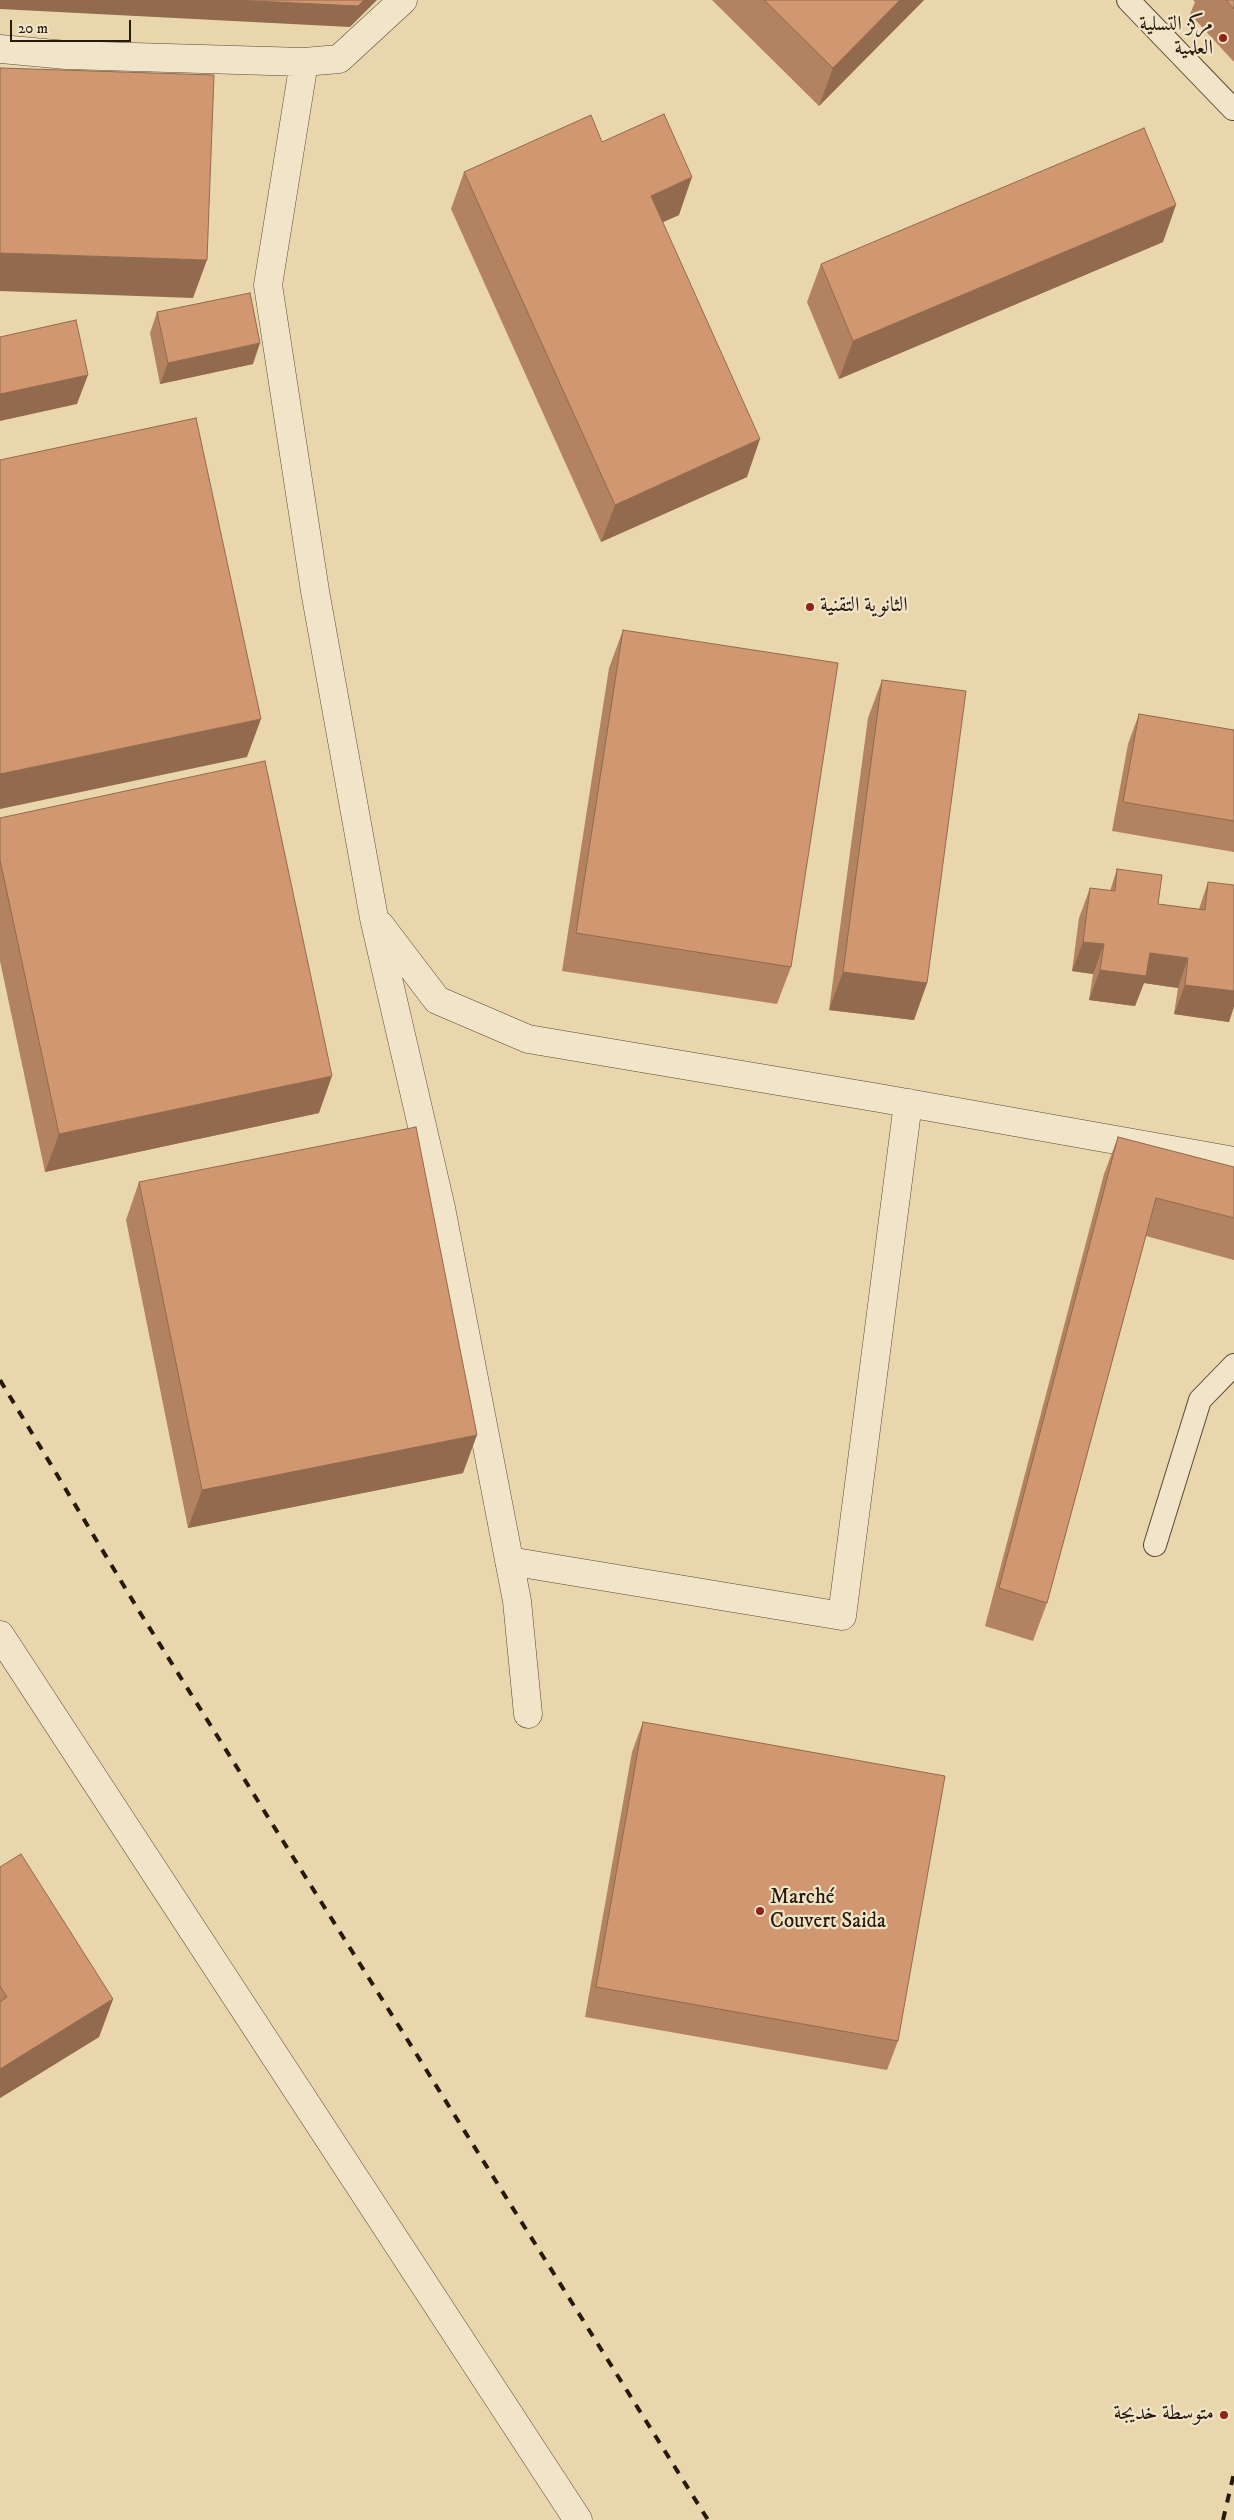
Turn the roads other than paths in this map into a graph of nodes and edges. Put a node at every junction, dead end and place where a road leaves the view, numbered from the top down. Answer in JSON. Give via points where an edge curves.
{"nodes":[{"id":1,"x":403,"y":0,"type":"edge"},
{"id":2,"x":1128,"y":0,"type":"edge"},
{"id":3,"x":0,"y":49,"type":"edge"},
{"id":4,"x":304,"y":62,"type":"junction"},
{"id":5,"x":1234,"y":108,"type":"edge"},
{"id":6,"x":374,"y":918,"type":"junction"},
{"id":7,"x":908,"y":1103,"type":"junction"},
{"id":8,"x":1234,"y":1161,"type":"edge"},
{"id":9,"x":1234,"y":1365,"type":"edge"},
{"id":10,"x":1156,"y":1545,"type":"dead end"},
{"id":11,"x":509,"y":1561,"type":"junction"},
{"id":12,"x":0,"y":1635,"type":"edge"},
{"id":13,"x":528,"y":1714,"type":"dead end"},
{"id":14,"x":578,"y":2520,"type":"edge"}],
"edges":[{"from":1,"to":4,"type":"street","via":[[339,59]]},
{"from":2,"to":5,"type":"lane"},
{"from":3,"to":4,"type":"street","via":[[66,55]]},
{"from":4,"to":6,"type":"street","via":[[268,285],[315,591]]},
{"from":6,"to":7,"type":"street","via":[[437,1000],[528,1039]]},
{"from":6,"to":11,"type":"street","via":[[441,1208]]},
{"from":7,"to":8,"type":"street"},
{"from":7,"to":11,"type":"street","via":[[842,1616]]},
{"from":9,"to":10,"type":"lane","via":[[1200,1400]]},
{"from":11,"to":13,"type":"street","via":[[517,1601]]},
{"from":12,"to":14,"type":"street"}]}
